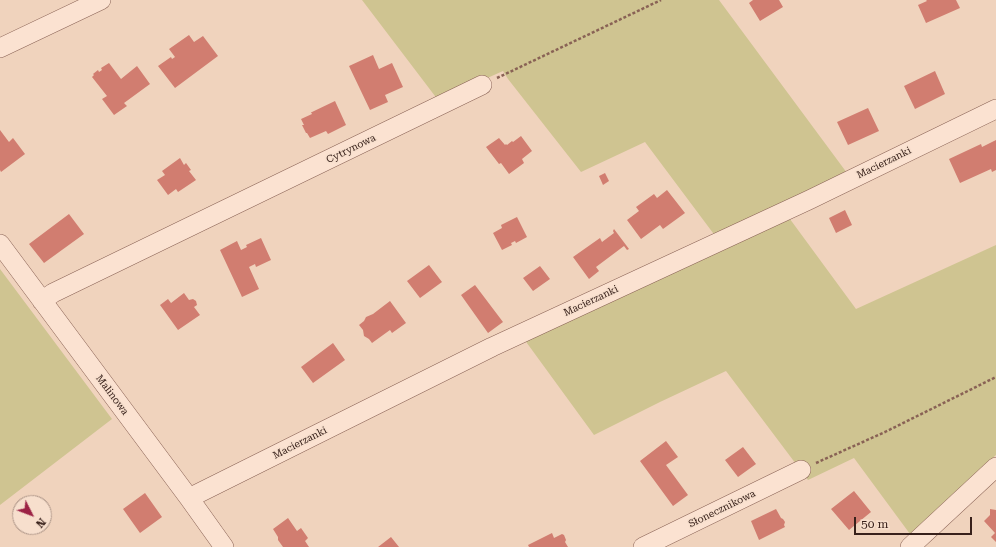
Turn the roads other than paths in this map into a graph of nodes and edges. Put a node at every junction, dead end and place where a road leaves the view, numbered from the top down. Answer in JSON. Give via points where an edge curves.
{"nodes":[{"id":1,"x":101,"y":0,"type":"edge"},
{"id":2,"x":0,"y":48,"type":"edge"},
{"id":3,"x":482,"y":85,"type":"road end"},
{"id":4,"x":996,"y":109,"type":"edge"},
{"id":5,"x":0,"y":244,"type":"edge"},
{"id":6,"x":42,"y":301,"type":"junction"},
{"id":7,"x":996,"y":467,"type":"edge"},
{"id":8,"x":801,"y":470,"type":"road end"},
{"id":9,"x":189,"y":498,"type":"junction"},
{"id":10,"x":224,"y":547,"type":"edge"},
{"id":11,"x":643,"y":547,"type":"edge"},
{"id":12,"x":910,"y":547,"type":"edge"}],
"edges":[{"from":1,"to":2,"type":"street"},
{"from":3,"to":6,"type":"street","name":"Cytrynowa","via":[[53,293]]},
{"from":4,"to":9,"type":"street","name":"Macierzanki","via":[[802,203],[492,347]]},
{"from":5,"to":6,"type":"street","name":"Malinowa"},
{"from":6,"to":9,"type":"street","name":"Malinowa"},
{"from":7,"to":12,"type":"street"},
{"from":8,"to":11,"type":"street","name":"Słonecznikowa"},
{"from":9,"to":10,"type":"street","name":"Malinowa"}]}
